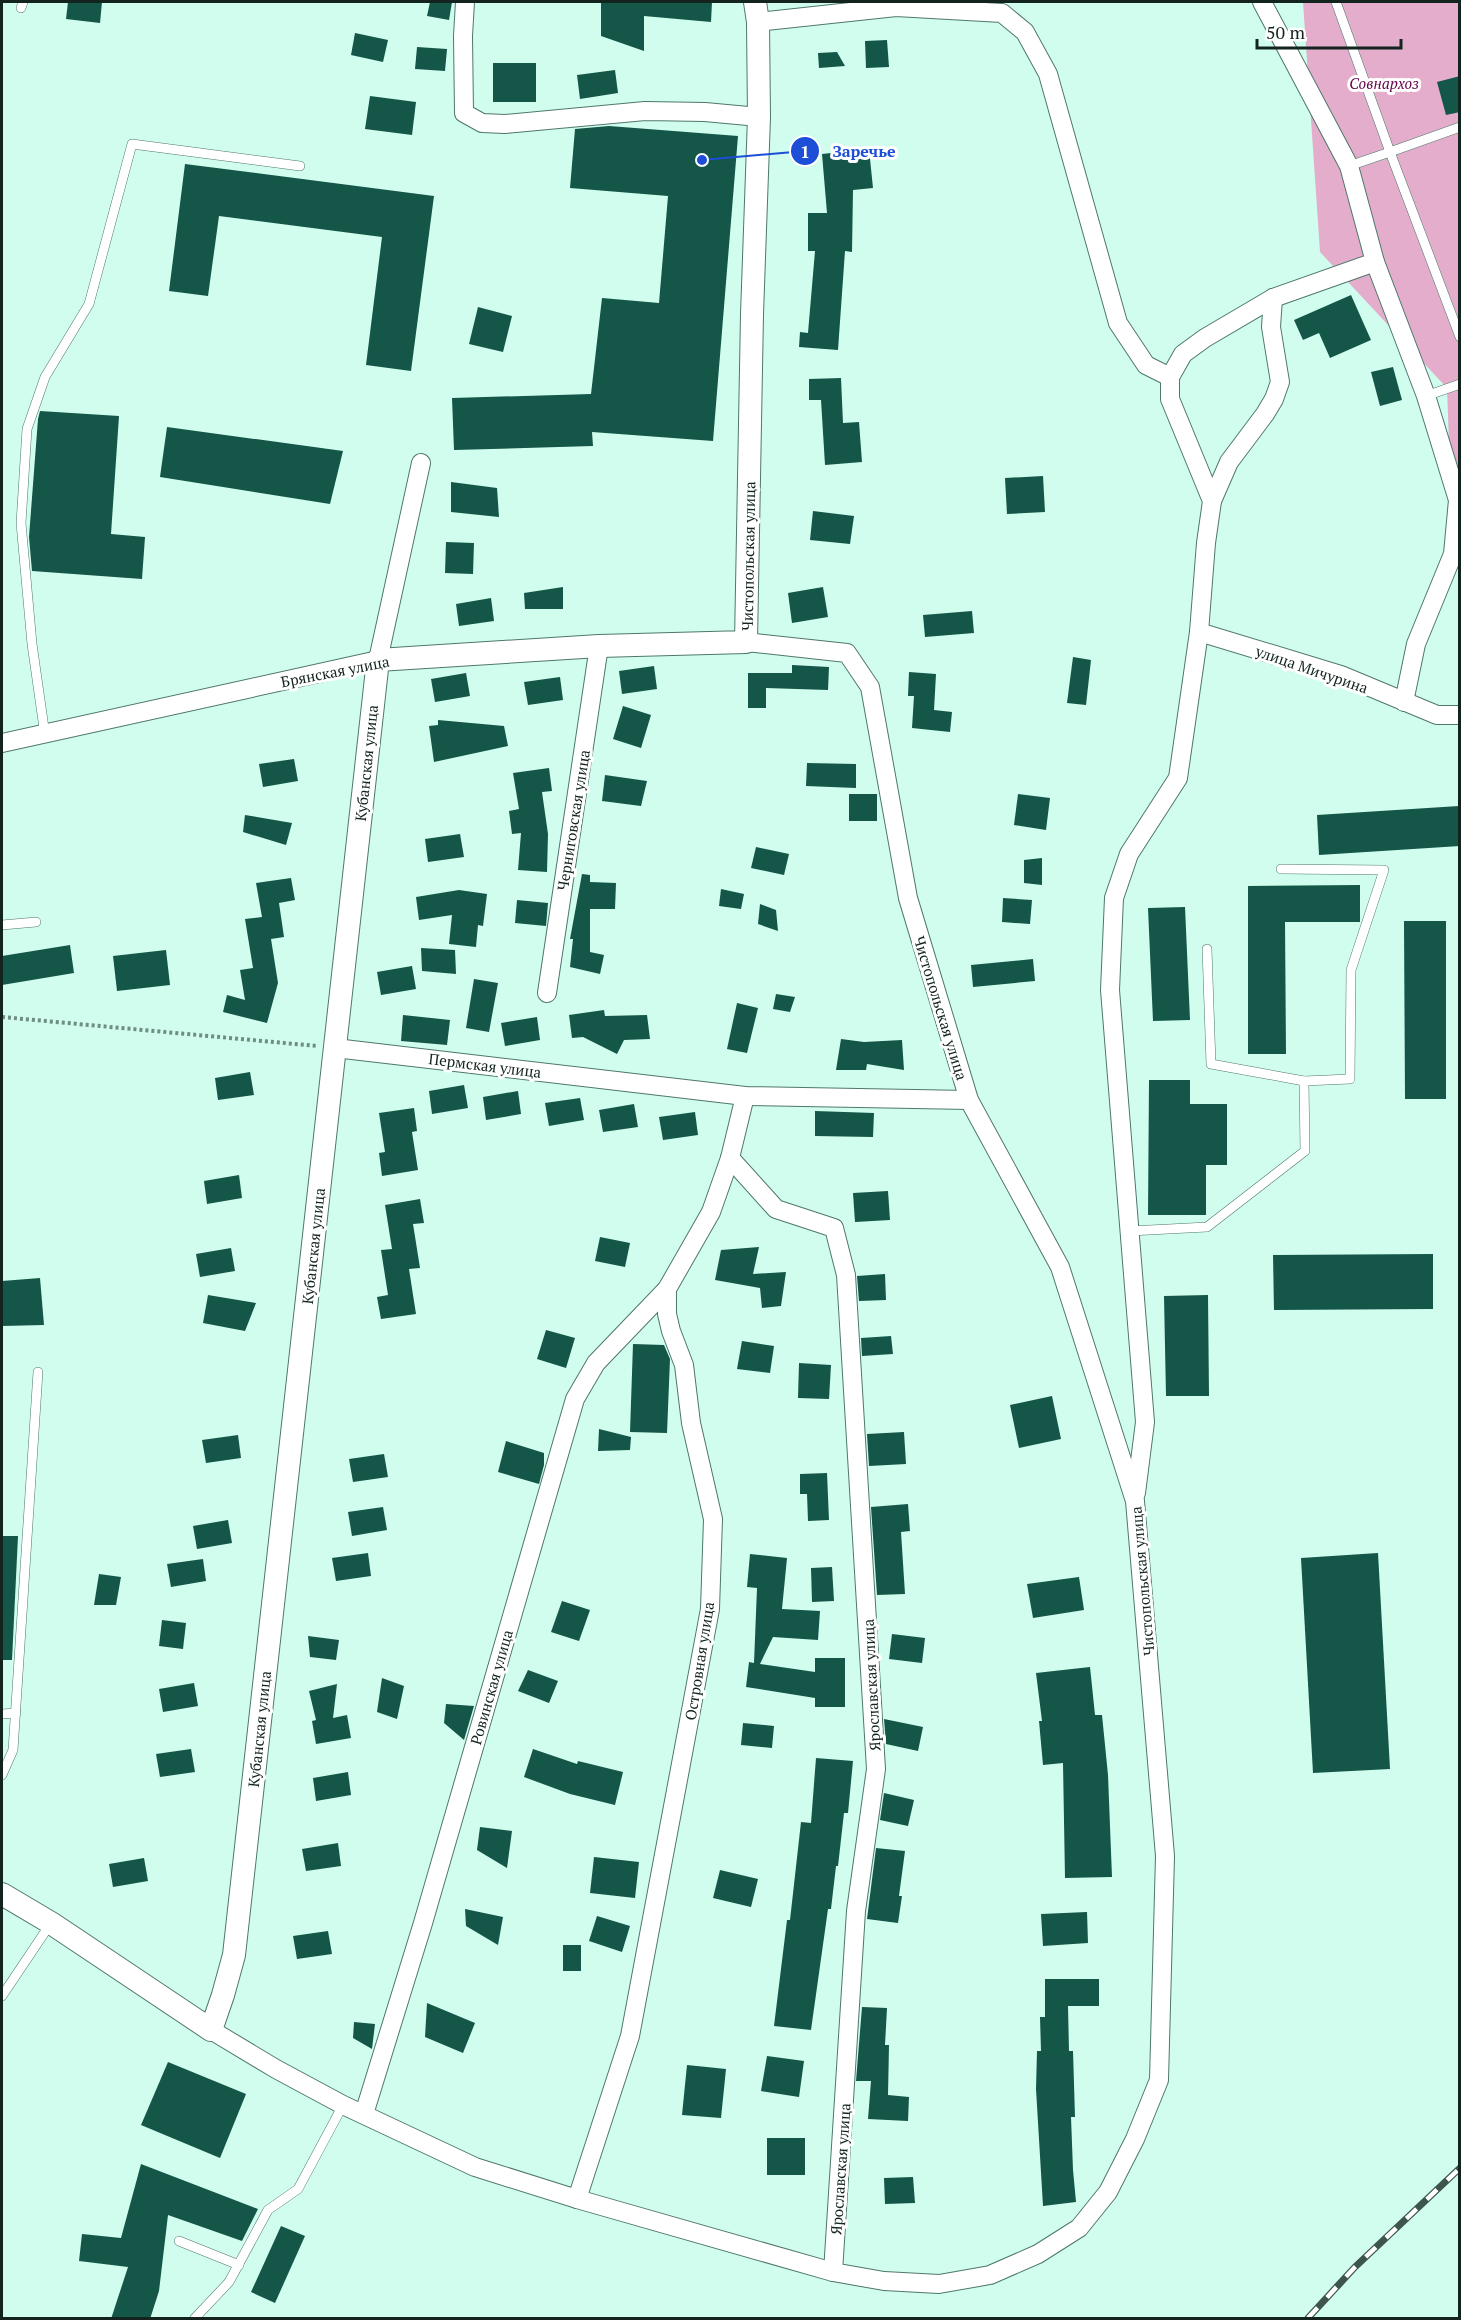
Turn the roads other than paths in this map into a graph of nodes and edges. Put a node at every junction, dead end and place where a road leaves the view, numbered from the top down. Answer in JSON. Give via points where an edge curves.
{"nodes":[{"id":1,"x":465,"y":2,"type":"edge"},
{"id":2,"x":1262,"y":2,"type":"edge"},
{"id":3,"x":1336,"y":2,"type":"edge"},
{"id":4,"x":756,"y":12,"type":"edge"},
{"id":5,"x":759,"y":117,"type":"junction"},
{"id":6,"x":1460,"y":127,"type":"edge"},
{"id":7,"x":1390,"y":152,"type":"junction"},
{"id":8,"x":300,"y":166,"type":"dead end"},
{"id":9,"x":1348,"y":166,"type":"junction"},
{"id":10,"x":1375,"y":262,"type":"junction"},
{"id":11,"x":1273,"y":298,"type":"junction"},
{"id":12,"x":1460,"y":337,"type":"edge"},
{"id":13,"x":1170,"y":377,"type":"junction"},
{"id":14,"x":1460,"y":384,"type":"edge"},
{"id":15,"x":1426,"y":396,"type":"junction"},
{"id":16,"x":421,"y":463,"type":"dead end"},
{"id":17,"x":1212,"y":501,"type":"junction"},
{"id":18,"x":1199,"y":632,"type":"junction"},
{"id":19,"x":746,"y":642,"type":"junction"},
{"id":20,"x":599,"y":646,"type":"junction"},
{"id":21,"x":378,"y":660,"type":"junction"},
{"id":22,"x":1404,"y":702,"type":"junction"},
{"id":23,"x":1460,"y":715,"type":"edge"},
{"id":24,"x":45,"y":735,"type":"junction"},
{"id":25,"x":2,"y":743,"type":"edge"},
{"id":26,"x":1281,"y":869,"type":"dead end"},
{"id":27,"x":36,"y":922,"type":"dead end"},
{"id":28,"x":2,"y":926,"type":"edge"},
{"id":29,"x":1207,"y":949,"type":"dead end"},
{"id":30,"x":547,"y":993,"type":"dead end"},
{"id":31,"x":335,"y":1048,"type":"junction"},
{"id":32,"x":1305,"y":1081,"type":"junction"},
{"id":33,"x":745,"y":1096,"type":"junction"},
{"id":34,"x":969,"y":1100,"type":"junction"},
{"id":35,"x":730,"y":1158,"type":"junction"},
{"id":36,"x":1130,"y":1231,"type":"junction"},
{"id":37,"x":667,"y":1289,"type":"junction"},
{"id":38,"x":38,"y":1372,"type":"dead end"},
{"id":39,"x":1135,"y":1501,"type":"junction"},
{"id":40,"x":16,"y":1713,"type":"junction"},
{"id":41,"x":2,"y":1714,"type":"edge"},
{"id":42,"x":2,"y":1776,"type":"edge"},
{"id":43,"x":2,"y":1894,"type":"edge"},
{"id":44,"x":51,"y":1923,"type":"junction"},
{"id":45,"x":2,"y":1996,"type":"edge"},
{"id":46,"x":211,"y":2030,"type":"junction"},
{"id":47,"x":343,"y":2105,"type":"junction"},
{"id":48,"x":364,"y":2114,"type":"junction"},
{"id":49,"x":577,"y":2199,"type":"junction"},
{"id":50,"x":179,"y":2241,"type":"dead end"},
{"id":51,"x":239,"y":2265,"type":"junction"},
{"id":52,"x":833,"y":2272,"type":"junction"},
{"id":53,"x":195,"y":2319,"type":"edge"}],
"edges":[{"from":1,"to":5,"type":"street","via":[[464,113],[482,123],[645,111]]},
{"from":2,"to":9,"type":"street"},
{"from":3,"to":7,"type":"lane"},
{"from":4,"to":5,"type":"street","name":"Чистопольская улица"},
{"from":4,"to":13,"type":"street","via":[[896,7],[1002,13],[1025,32],[1048,74],[1118,323],[1146,365]]},
{"from":5,"to":19,"type":"street","name":"Чистопольская улица"},
{"from":6,"to":7,"type":"lane"},
{"from":7,"to":9,"type":"lane"},
{"from":7,"to":12,"type":"lane"},
{"from":8,"to":24,"type":"lane","via":[[132,144],[89,304],[45,377],[27,429],[21,523]]},
{"from":9,"to":10,"type":"street"},
{"from":10,"to":11,"type":"street"},
{"from":10,"to":15,"type":"street"},
{"from":11,"to":13,"type":"street","via":[[1183,354]]},
{"from":11,"to":17,"type":"street","via":[[1271,327],[1280,382],[1265,414],[1229,462]]},
{"from":13,"to":17,"type":"street","via":[[1170,399]]},
{"from":14,"to":15,"type":"lane"},
{"from":15,"to":22,"type":"street","via":[[1458,500],[1453,554],[1416,644]]},
{"from":16,"to":21,"type":"street","name":"Кубанская улица"},
{"from":17,"to":18,"type":"street"},
{"from":18,"to":22,"type":"street","name":"улица Мичурина","via":[[1341,675]]},
{"from":18,"to":36,"type":"street","via":[[1178,778],[1129,854],[1114,898],[1110,990]]},
{"from":19,"to":20,"type":"street","name":"Брянская улица"},
{"from":19,"to":34,"type":"street","name":"Чистопольская улица","via":[[847,653],[870,687],[908,898]]},
{"from":20,"to":21,"type":"street","name":"Брянская улица"},
{"from":20,"to":30,"type":"street","name":"Черниговская улица"},
{"from":21,"to":24,"type":"street","name":"Брянская улица"},
{"from":21,"to":31,"type":"street","name":"Кубанская улица"},
{"from":22,"to":23,"type":"street","name":"улица Мичурина","via":[[1437,715]]},
{"from":24,"to":25,"type":"street","name":"Брянская улица"},
{"from":26,"to":32,"type":"lane","via":[[1384,870],[1351,970],[1350,1079]]},
{"from":27,"to":28,"type":"lane"},
{"from":29,"to":32,"type":"lane","via":[[1211,1064]]},
{"from":31,"to":33,"type":"street","name":"Пермская улица"},
{"from":31,"to":46,"type":"street","name":"Кубанская улица","via":[[234,1955]]},
{"from":32,"to":36,"type":"lane","via":[[1305,1151],[1207,1227]]},
{"from":33,"to":34,"type":"street","name":"Пермская улица"},
{"from":33,"to":35,"type":"street"},
{"from":34,"to":39,"type":"street","name":"Чистопольская улица","via":[[1060,1267]]},
{"from":35,"to":37,"type":"street","via":[[711,1212]]},
{"from":35,"to":52,"type":"street","name":"Ярославская улица","via":[[776,1209],[834,1228],[846,1275],[876,1769],[856,1911]]},
{"from":36,"to":39,"type":"street","via":[[1145,1422]]},
{"from":37,"to":48,"type":"street","name":"Ровинская улица","via":[[596,1363],[575,1399]]},
{"from":37,"to":49,"type":"street","name":"Островная улица","via":[[667,1314],[684,1365],[691,1423],[713,1519],[710,1609],[630,2036]]},
{"from":38,"to":40,"type":"lane"},
{"from":39,"to":52,"type":"street","name":"Чистопольская улица","via":[[1165,1856],[1158,2080],[1135,2139],[1108,2192],[1079,2228],[1038,2254],[990,2275],[939,2284],[884,2281]]},
{"from":40,"to":41,"type":"lane"},
{"from":40,"to":42,"type":"lane","via":[[13,1750]]},
{"from":43,"to":44,"type":"street"},
{"from":44,"to":45,"type":"lane"},
{"from":44,"to":46,"type":"street"},
{"from":46,"to":47,"type":"street","name":"Чистопольская улица"},
{"from":47,"to":48,"type":"street","name":"Чистопольская улица"},
{"from":47,"to":51,"type":"lane","via":[[298,2188],[268,2210]]},
{"from":48,"to":49,"type":"street","name":"Чистопольская улица","via":[[474,2167]]},
{"from":49,"to":52,"type":"street","name":"Чистопольская улица"},
{"from":50,"to":51,"type":"lane"},
{"from":51,"to":53,"type":"lane","via":[[230,2282]]}]}
